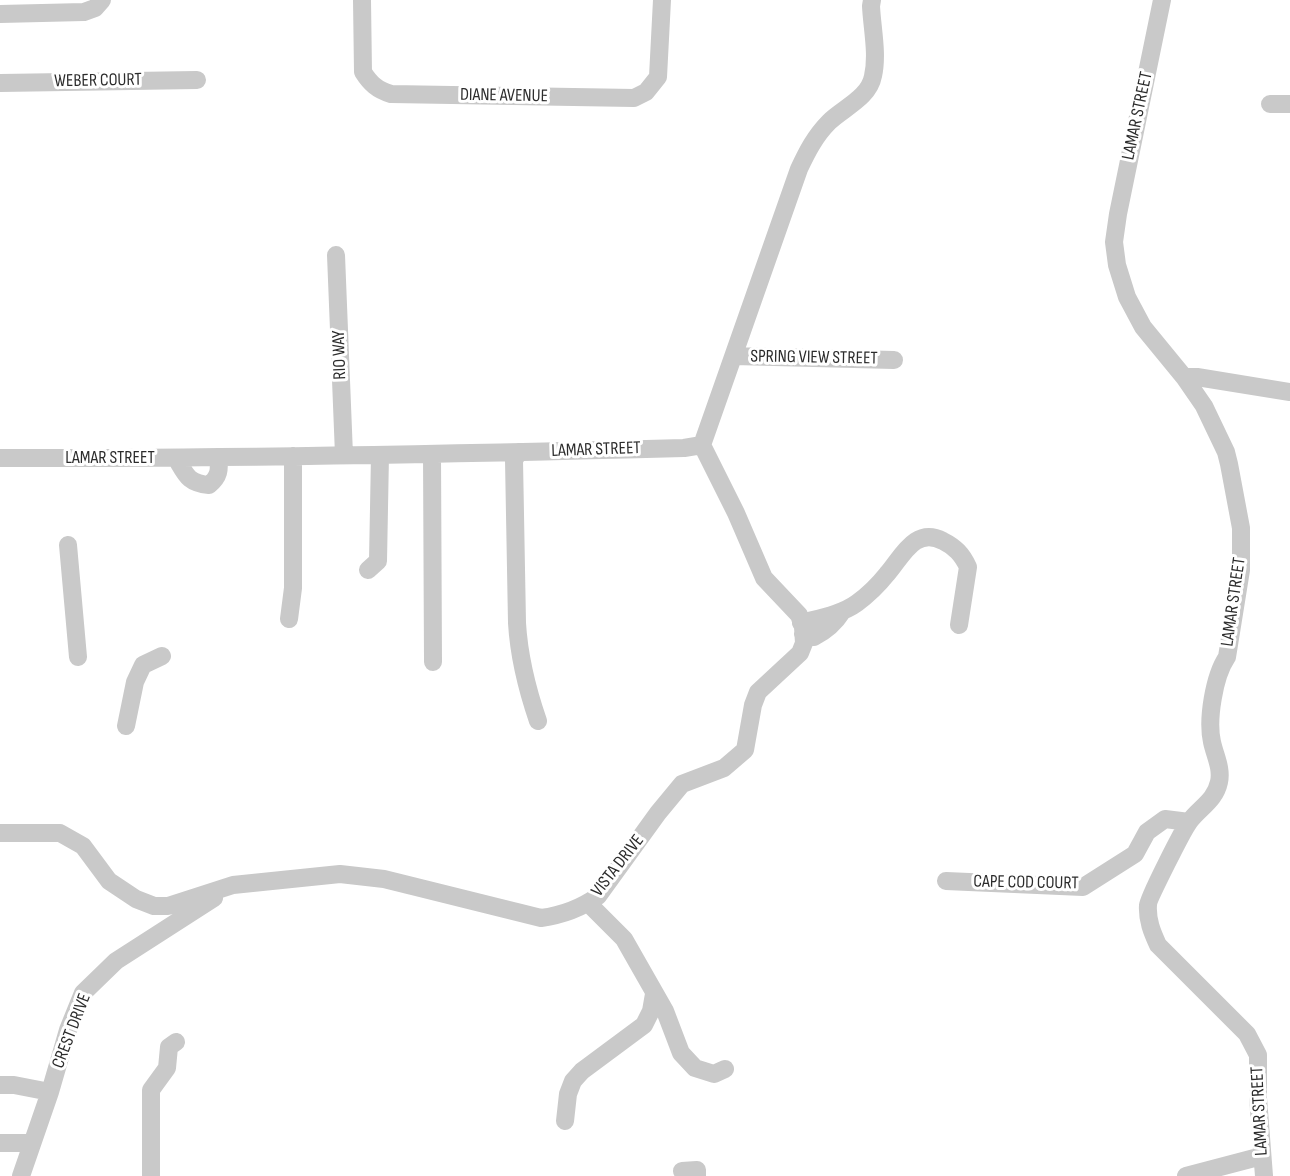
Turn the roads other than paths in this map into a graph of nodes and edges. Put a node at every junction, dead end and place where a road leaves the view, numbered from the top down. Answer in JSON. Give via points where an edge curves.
{"nodes":[{"id":1,"x":102,"y":0,"type":"edge"},
{"id":2,"x":362,"y":0,"type":"edge"},
{"id":3,"x":662,"y":0,"type":"edge"},
{"id":4,"x":872,"y":0,"type":"edge"},
{"id":5,"x":1162,"y":0,"type":"edge"},
{"id":6,"x":0,"y":14,"type":"edge"},
{"id":7,"x":197,"y":80,"type":"dead end"},
{"id":8,"x":0,"y":83,"type":"edge"},
{"id":9,"x":1270,"y":104,"type":"dead end"},
{"id":10,"x":1290,"y":104,"type":"edge"},
{"id":11,"x":336,"y":255,"type":"dead end"},
{"id":12,"x":734,"y":356,"type":"junction"},
{"id":13,"x":894,"y":360,"type":"dead end"},
{"id":14,"x":1184,"y":377,"type":"junction"},
{"id":15,"x":1290,"y":393,"type":"edge"},
{"id":16,"x":702,"y":445,"type":"junction"},
{"id":17,"x":519,"y":453,"type":"junction"},
{"id":18,"x":432,"y":454,"type":"junction"},
{"id":19,"x":344,"y":455,"type":"junction"},
{"id":20,"x":380,"y":455,"type":"junction"},
{"id":21,"x":293,"y":456,"type":"junction"},
{"id":22,"x":218,"y":457,"type":"junction"},
{"id":23,"x":0,"y":458,"type":"edge"},
{"id":24,"x":176,"y":458,"type":"junction"},
{"id":25,"x":68,"y":545,"type":"dead end"},
{"id":26,"x":368,"y":570,"type":"dead end"},
{"id":27,"x":289,"y":619,"type":"dead end"},
{"id":28,"x":959,"y":625,"type":"dead end"},
{"id":29,"x":802,"y":628,"type":"junction"},
{"id":30,"x":162,"y":656,"type":"dead end"},
{"id":31,"x":78,"y":657,"type":"dead end"},
{"id":32,"x":434,"y":662,"type":"dead end"},
{"id":33,"x":538,"y":721,"type":"dead end"},
{"id":34,"x":126,"y":726,"type":"dead end"},
{"id":35,"x":1189,"y":822,"type":"junction"},
{"id":36,"x":0,"y":833,"type":"edge"},
{"id":37,"x":946,"y":881,"type":"dead end"},
{"id":38,"x":233,"y":885,"type":"junction"},
{"id":39,"x":588,"y":903,"type":"junction"},
{"id":40,"x":654,"y":994,"type":"junction"},
{"id":41,"x":177,"y":1042,"type":"dead end"},
{"id":42,"x":726,"y":1069,"type":"dead end"},
{"id":43,"x":0,"y":1085,"type":"edge"},
{"id":44,"x":50,"y":1092,"type":"junction"},
{"id":45,"x":565,"y":1121,"type":"dead end"},
{"id":46,"x":0,"y":1143,"type":"edge"},
{"id":47,"x":31,"y":1143,"type":"junction"},
{"id":48,"x":1262,"y":1156,"type":"junction"},
{"id":49,"x":21,"y":1176,"type":"edge"},
{"id":50,"x":151,"y":1176,"type":"edge"},
{"id":51,"x":1186,"y":1176,"type":"edge"},
{"id":52,"x":1264,"y":1176,"type":"edge"}],
"edges":[{"from":1,"to":6,"type":"street","via":[[84,12]]},
{"from":2,"to":3,"type":"street","name":"DIANE AVENUE","via":[[363,72],[380,90],[391,94],[634,98],[651,88],[660,71]]},
{"from":4,"to":12,"type":"street","via":[[873,77],[866,91],[822,130],[804,159]]},
{"from":5,"to":14,"type":"street","name":"LAMAR STREET","via":[[1114,242],[1127,297],[1143,327]]},
{"from":7,"to":8,"type":"street","name":"WEBER COURT"},
{"from":9,"to":10,"type":"street"},
{"from":11,"to":19,"type":"street","name":"RIO WAY"},
{"from":12,"to":13,"type":"street","name":"SPRING VIEW STREET"},
{"from":12,"to":16,"type":"street"},
{"from":14,"to":15,"type":"street"},
{"from":14,"to":35,"type":"street","name":"LAMAR STREET","via":[[1204,406],[1226,452],[1241,528],[1240,581],[1227,657],[1211,712],[1219,783],[1209,803]]},
{"from":16,"to":17,"type":"street","name":"LAMAR STREET"},
{"from":16,"to":29,"type":"street","via":[[764,578],[799,615]]},
{"from":17,"to":18,"type":"street","name":"LAMAR STREET"},
{"from":17,"to":33,"type":"street","via":[[514,460],[517,622],[527,689]]},
{"from":18,"to":20,"type":"street","name":"LAMAR STREET"},
{"from":18,"to":32,"type":"street"},
{"from":19,"to":20,"type":"street","name":"LAMAR STREET"},
{"from":19,"to":21,"type":"street","name":"LAMAR STREET"},
{"from":20,"to":26,"type":"street","via":[[378,561]]},
{"from":21,"to":22,"type":"street","name":"LAMAR STREET"},
{"from":21,"to":27,"type":"street","via":[[293,588]]},
{"from":22,"to":24,"type":"street","name":"LAMAR STREET"},
{"from":22,"to":24,"type":"street","via":[[217,478],[209,485],[196,484],[186,476]]},
{"from":23,"to":24,"type":"street","name":"LAMAR STREET"},
{"from":25,"to":31,"type":"street"},
{"from":28,"to":29,"type":"street","via":[[968,567],[954,547],[936,537],[925,537],[916,540],[880,582],[860,601],[843,610],[820,634],[814,637]]},
{"from":29,"to":39,"type":"street","name":"VISTA DRIVE","via":[[804,643],[800,653],[758,692],[745,750],[724,768],[682,784],[598,896]]},
{"from":30,"to":34,"type":"street","via":[[143,665],[135,682]]},
{"from":35,"to":37,"type":"street","name":"CAPE COD COURT","via":[[1165,819],[1147,832],[1135,854],[1083,887]]},
{"from":35,"to":48,"type":"street","name":"LAMAR STREET","via":[[1148,903],[1150,929],[1158,945],[1247,1034],[1258,1055]]},
{"from":36,"to":38,"type":"street","name":"VISTA DRIVE","via":[[60,833],[83,846],[109,881],[154,906],[168,906]]},
{"from":38,"to":39,"type":"street","name":"VISTA DRIVE","via":[[340,874],[384,879],[541,918],[566,914]]},
{"from":38,"to":44,"type":"street","name":"CREST DRIVE","via":[[116,961],[83,993]]},
{"from":39,"to":40,"type":"street","via":[[624,939]]},
{"from":40,"to":42,"type":"street","via":[[688,1062],[714,1074]]},
{"from":40,"to":45,"type":"street","via":[[644,1026],[573,1081]]},
{"from":41,"to":50,"type":"street","via":[[169,1047],[167,1068],[151,1090]]},
{"from":43,"to":44,"type":"street"},
{"from":44,"to":47,"type":"street","name":"CREST DRIVE"},
{"from":46,"to":47,"type":"street"},
{"from":47,"to":49,"type":"street","name":"CREST DRIVE"},
{"from":48,"to":51,"type":"street"},
{"from":48,"to":52,"type":"street","name":"LAMAR STREET"}]}
